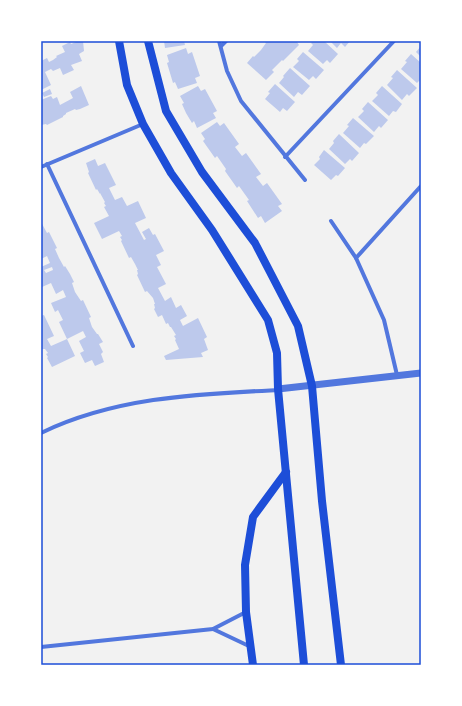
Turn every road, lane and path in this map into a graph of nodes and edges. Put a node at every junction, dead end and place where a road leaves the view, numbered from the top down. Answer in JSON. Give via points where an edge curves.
{"nodes":[{"id":1,"x":119,"y":41,"type":"edge"},
{"id":2,"x":148,"y":41,"type":"edge"},
{"id":3,"x":226,"y":41,"type":"edge"},
{"id":4,"x":394,"y":41,"type":"edge"},
{"id":5,"x":220,"y":43,"type":"edge"},
{"id":6,"x":143,"y":124,"type":"junction"},
{"id":7,"x":285,"y":156,"type":"junction"},
{"id":8,"x":47,"y":164,"type":"junction"},
{"id":9,"x":41,"y":167,"type":"edge"},
{"id":10,"x":305,"y":180,"type":"dead end"},
{"id":11,"x":421,"y":186,"type":"edge"},
{"id":12,"x":331,"y":221,"type":"dead end"},
{"id":13,"x":356,"y":258,"type":"junction"},
{"id":14,"x":133,"y":346,"type":"dead end"},
{"id":15,"x":421,"y":373,"type":"edge"},
{"id":16,"x":397,"y":375,"type":"junction"},
{"id":17,"x":312,"y":386,"type":"junction"},
{"id":18,"x":278,"y":390,"type":"junction"},
{"id":19,"x":41,"y":433,"type":"edge"},
{"id":20,"x":286,"y":472,"type":"junction"},
{"id":21,"x":246,"y":612,"type":"junction"},
{"id":22,"x":213,"y":629,"type":"junction"},
{"id":23,"x":41,"y":647,"type":"edge"},
{"id":24,"x":251,"y":647,"type":"junction"},
{"id":25,"x":253,"y":665,"type":"edge"},
{"id":26,"x":304,"y":665,"type":"edge"},
{"id":27,"x":342,"y":665,"type":"edge"}],
"edges":[{"from":1,"to":6,"type":"main road","via":[[127,85]]},
{"from":2,"to":17,"type":"main road","via":[[166,111],[202,172],[255,243],[298,326]]},
{"from":3,"to":5,"type":"street"},
{"from":4,"to":7,"type":"street"},
{"from":5,"to":7,"type":"street","via":[[227,70],[241,101]]},
{"from":6,"to":8,"type":"street"},
{"from":6,"to":18,"type":"main road","via":[[268,320],[277,353]]},
{"from":7,"to":10,"type":"street"},
{"from":8,"to":9,"type":"street"},
{"from":8,"to":14,"type":"street"},
{"from":11,"to":13,"type":"street"},
{"from":12,"to":13,"type":"street"},
{"from":13,"to":16,"type":"street","via":[[384,320]]},
{"from":15,"to":16,"type":"street"},
{"from":16,"to":17,"type":"street"},
{"from":17,"to":18,"type":"street"},
{"from":17,"to":27,"type":"main road","via":[[322,501]]},
{"from":18,"to":19,"type":"street","via":[[172,397],[123,405],[82,416]]},
{"from":18,"to":20,"type":"main road"},
{"from":20,"to":21,"type":"main road","via":[[253,517],[245,565]]},
{"from":20,"to":26,"type":"main road"},
{"from":21,"to":22,"type":"street"},
{"from":21,"to":24,"type":"main road"},
{"from":22,"to":23,"type":"street"},
{"from":22,"to":24,"type":"street"},
{"from":24,"to":25,"type":"main road"}]}
